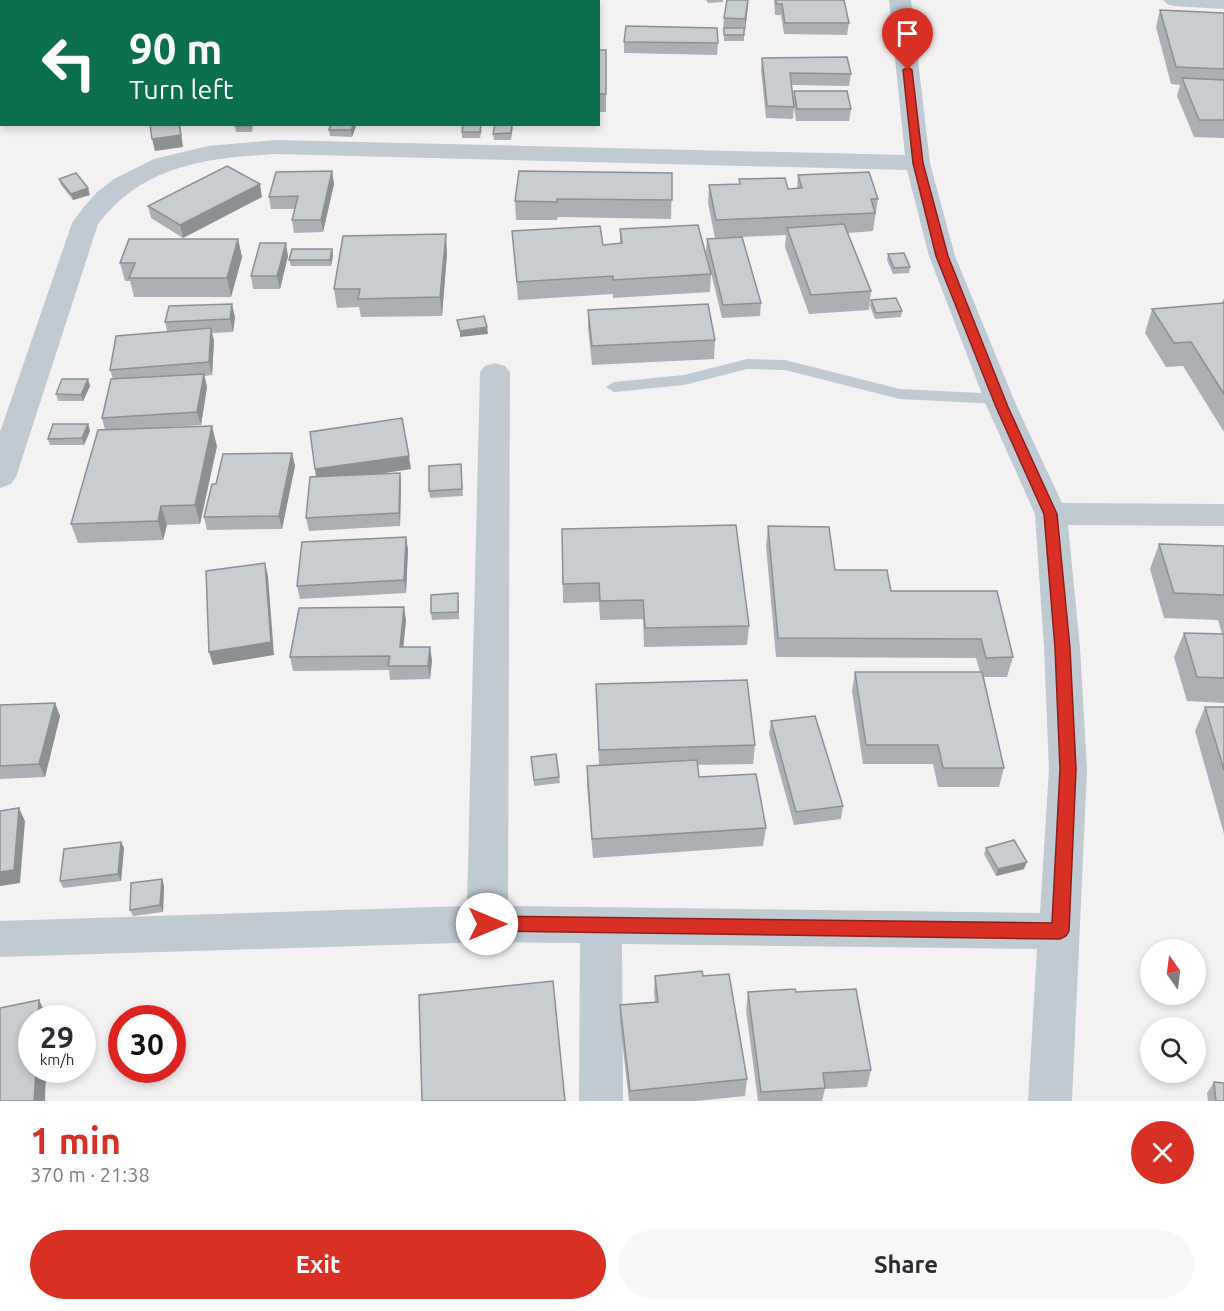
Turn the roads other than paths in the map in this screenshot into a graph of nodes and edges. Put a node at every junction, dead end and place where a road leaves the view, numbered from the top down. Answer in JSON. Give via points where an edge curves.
{"nodes":[{"id":1,"x":900,"y":0,"type":"edge"},
{"id":2,"x":1174,"y":0,"type":"edge"},
{"id":3,"x":1224,"y":3,"type":"edge"},
{"id":4,"x":918,"y":163,"type":"junction"},
{"id":5,"x":495,"y":372,"type":"dead end"},
{"id":6,"x":614,"y":387,"type":"dead end"},
{"id":7,"x":999,"y":399,"type":"junction"},
{"id":8,"x":0,"y":477,"type":"edge"},
{"id":9,"x":1051,"y":514,"type":"junction"},
{"id":10,"x":1224,"y":514,"type":"edge"},
{"id":11,"x":487,"y":924,"type":"junction"},
{"id":12,"x":601,"y":924,"type":"junction"},
{"id":13,"x":1060,"y":931,"type":"junction"},
{"id":14,"x":0,"y":939,"type":"edge"},
{"id":15,"x":601,"y":1101,"type":"edge"},
{"id":16,"x":1050,"y":1101,"type":"edge"}],
"edges":[{"from":1,"to":4,"type":"street"},
{"from":2,"to":3,"type":"street"},
{"from":4,"to":7,"type":"street","via":[[942,256]]},
{"from":4,"to":8,"type":"street","via":[[274,147],[231,148],[160,166],[121,186],[85,223]]},
{"from":5,"to":11,"type":"street"},
{"from":6,"to":7,"type":"lane","via":[[684,380],[747,364],[785,365],[900,394]]},
{"from":7,"to":9,"type":"street"},
{"from":9,"to":10,"type":"street"},
{"from":9,"to":13,"type":"street","via":[[1068,769]]},
{"from":11,"to":12,"type":"street"},
{"from":11,"to":14,"type":"street"},
{"from":12,"to":13,"type":"street"},
{"from":12,"to":15,"type":"street"},
{"from":13,"to":16,"type":"street"}]}
